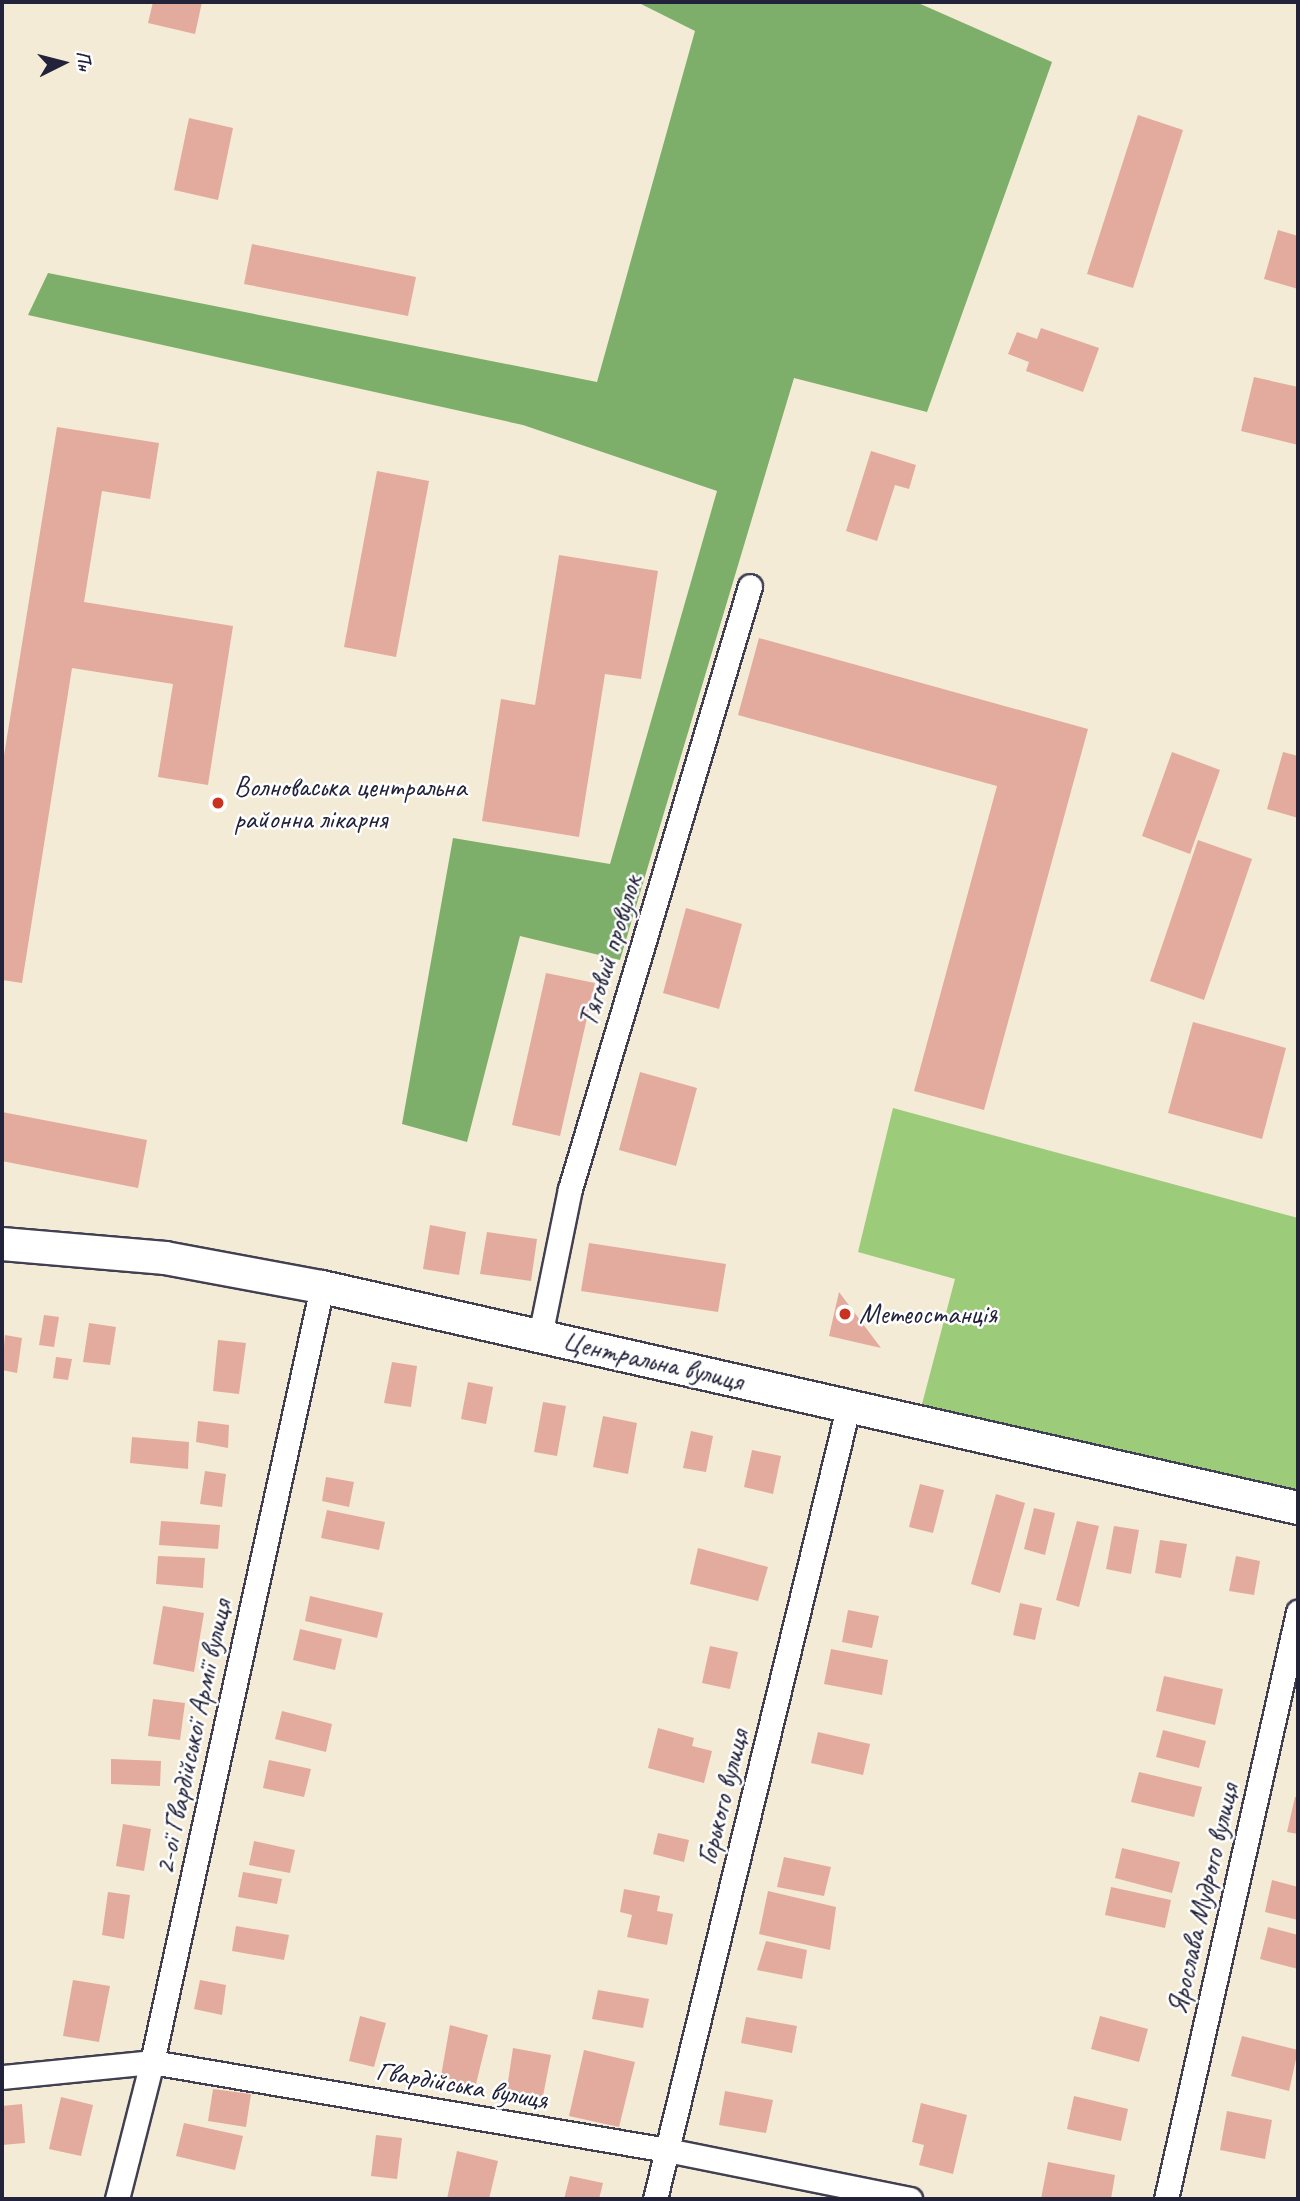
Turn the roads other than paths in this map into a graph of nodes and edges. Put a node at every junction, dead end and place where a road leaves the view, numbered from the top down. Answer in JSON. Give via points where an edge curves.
{"nodes":[{"id":1,"x":750,"y":586,"type":"dead end"},
{"id":2,"x":2,"y":1244,"type":"edge"},
{"id":3,"x":322,"y":1287,"type":"junction"},
{"id":4,"x":540,"y":1336,"type":"junction"},
{"id":5,"x":848,"y":1408,"type":"junction"},
{"id":6,"x":1298,"y":1508,"type":"edge"},
{"id":7,"x":1298,"y":1612,"type":"edge"},
{"id":8,"x":152,"y":2062,"type":"junction"},
{"id":9,"x":2,"y":2077,"type":"edge"},
{"id":10,"x":667,"y":2150,"type":"junction"},
{"id":11,"x":117,"y":2199,"type":"edge"},
{"id":12,"x":656,"y":2199,"type":"edge"},
{"id":13,"x":910,"y":2199,"type":"edge"},
{"id":14,"x":1166,"y":2199,"type":"edge"}],
"edges":[{"from":1,"to":4,"type":"street","name":"Тяговий провулок","via":[[570,1189]]},
{"from":2,"to":3,"type":"main road","name":"Центральна вулиця","via":[[165,1258]]},
{"from":3,"to":4,"type":"main road","name":"Центральна вулиця"},
{"from":3,"to":8,"type":"street","name":"2-ої Гвардійської Армії вулиця"},
{"from":4,"to":5,"type":"main road","name":"Центральна вулиця"},
{"from":5,"to":6,"type":"main road","name":"Центральна вулиця"},
{"from":5,"to":10,"type":"street","name":"Горького вулиця"},
{"from":7,"to":14,"type":"street","name":"Ярослава Мудрого вулиця"},
{"from":8,"to":9,"type":"street","name":"Гвардійська вулиця"},
{"from":8,"to":10,"type":"street","name":"Гвардійська вулиця"},
{"from":8,"to":11,"type":"street","name":"2-ої Гвардійської Армії вулиця"},
{"from":10,"to":12,"type":"street","name":"Горького вулиця"},
{"from":10,"to":13,"type":"street","name":"Гвардійська вулиця"}]}
